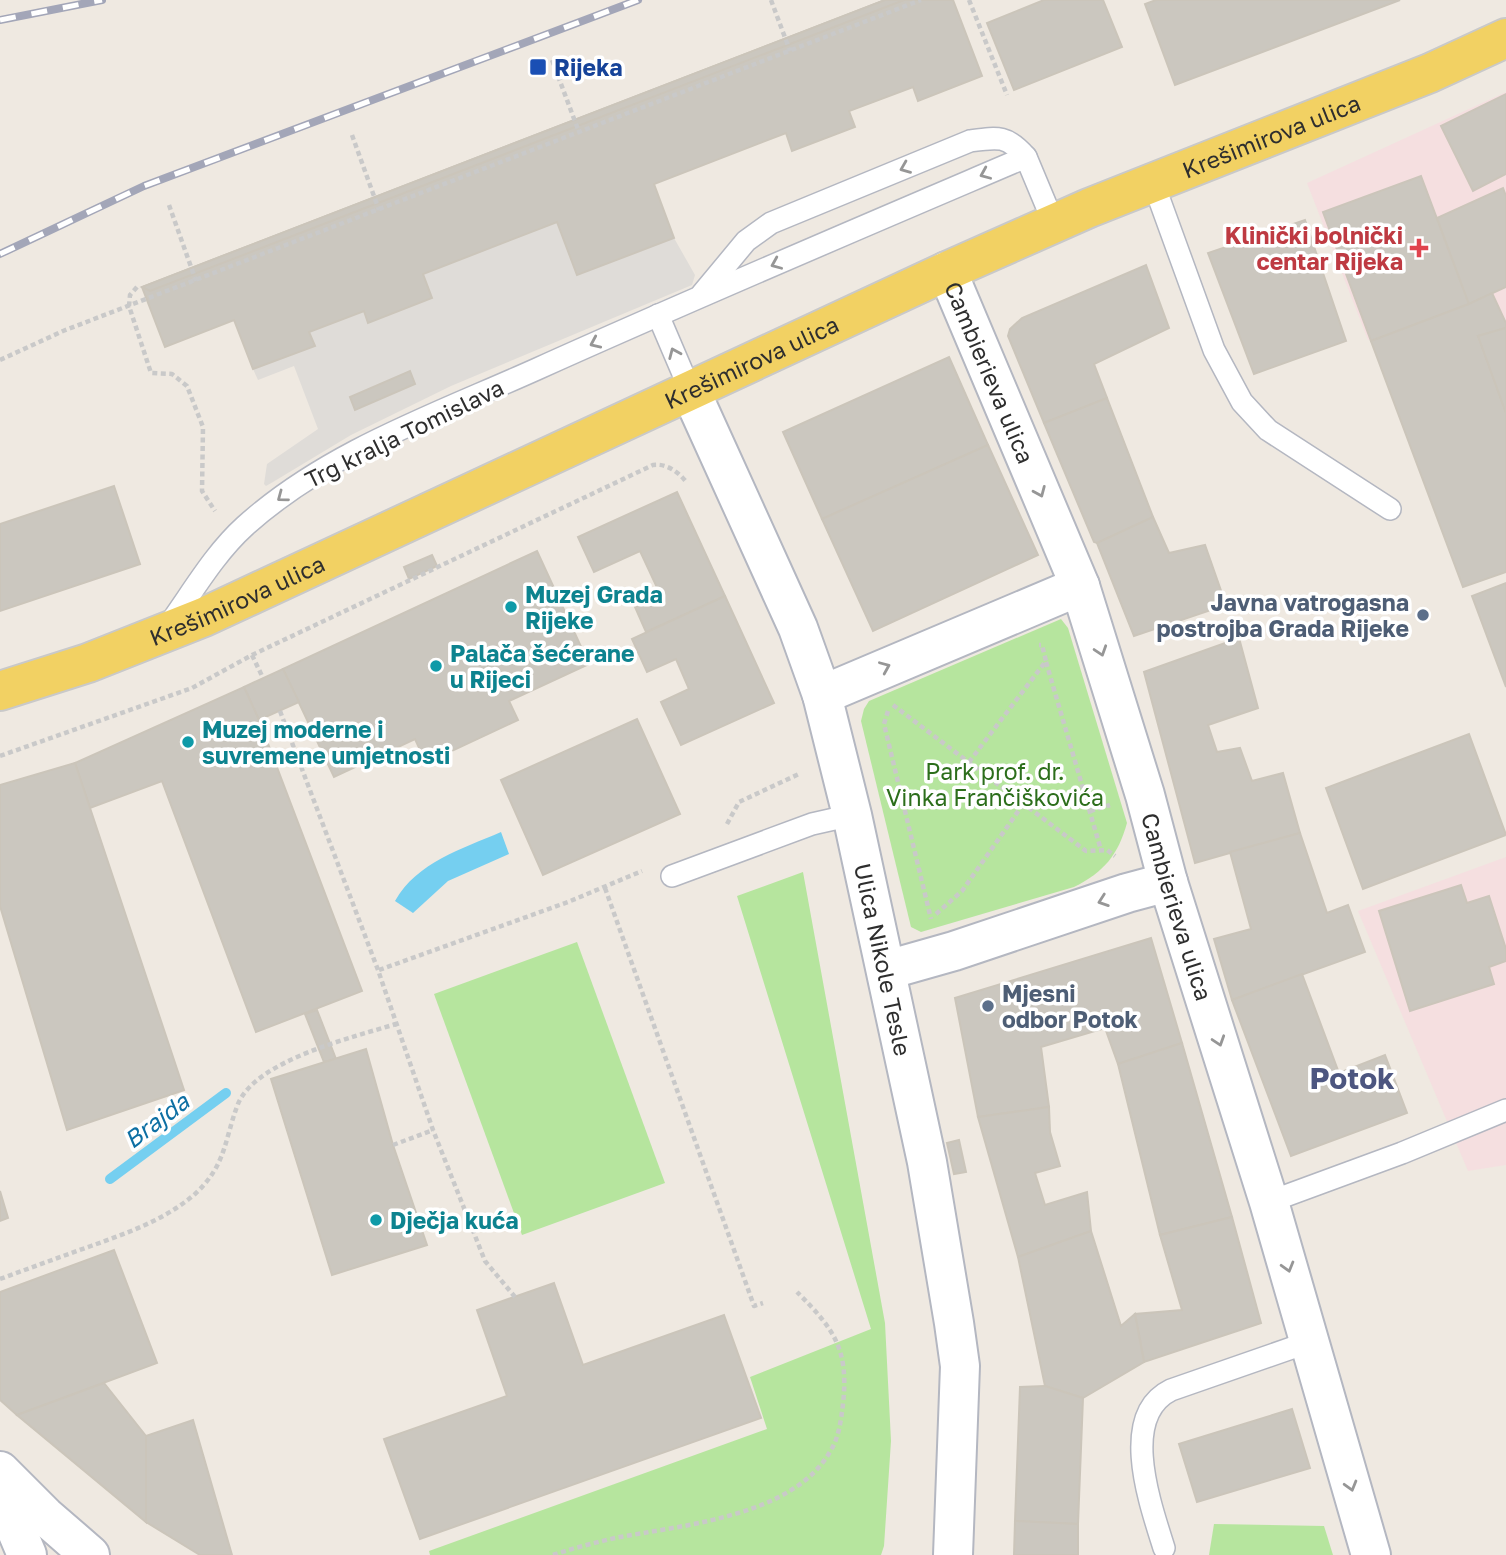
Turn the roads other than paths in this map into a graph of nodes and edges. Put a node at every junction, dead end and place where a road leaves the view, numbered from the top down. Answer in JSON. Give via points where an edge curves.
{"nodes":[{"id":1,"x":1506,"y":38,"type":"edge"},
{"id":2,"x":1021,"y":151,"type":"junction"},
{"id":3,"x":1153,"y":182,"type":"junction"},
{"id":4,"x":1054,"y":224,"type":"junction"},
{"id":5,"x":947,"y":271,"type":"junction"},
{"id":6,"x":701,"y":296,"type":"junction"},
{"id":7,"x":658,"y":315,"type":"junction"},
{"id":8,"x":690,"y":390,"type":"junction"},
{"id":9,"x":1390,"y":509,"type":"dead end"},
{"id":10,"x":1080,"y":586,"type":"junction"},
{"id":11,"x":163,"y":634,"type":"junction"},
{"id":12,"x":0,"y":691,"type":"edge"},
{"id":13,"x":822,"y":695,"type":"junction"},
{"id":14,"x":852,"y":815,"type":"junction"},
{"id":15,"x":672,"y":876,"type":"dead end"},
{"id":16,"x":1168,"y":882,"type":"junction"},
{"id":17,"x":887,"y":970,"type":"junction"},
{"id":18,"x":1506,"y":1110,"type":"edge"},
{"id":19,"x":1269,"y":1202,"type":"junction"},
{"id":20,"x":1309,"y":1342,"type":"junction"},
{"id":21,"x":0,"y":1471,"type":"edge"},
{"id":22,"x":0,"y":1491,"type":"edge"},
{"id":23,"x":1164,"y":1548,"type":"dead end"},
{"id":24,"x":84,"y":1552,"type":"edge"},
{"id":25,"x":27,"y":1555,"type":"edge"},
{"id":26,"x":953,"y":1555,"type":"edge"},
{"id":27,"x":1371,"y":1555,"type":"edge"}],
"edges":[{"from":1,"to":3,"type":"main road","name":"Krešimirova ulica","via":[[1430,73]]},
{"from":2,"to":4,"type":"lane"},
{"from":2,"to":6,"type":"lane","name":"Trg kralja Tomislava","one_way":true},
{"from":2,"to":6,"type":"lane","one_way":true,"via":[[1006,139],[971,141],[771,223],[746,241]]},
{"from":3,"to":4,"type":"main road","name":"Krešimirova ulica"},
{"from":3,"to":9,"type":"lane","via":[[1214,350],[1242,402],[1268,430]]},
{"from":4,"to":5,"type":"main road","name":"Krešimirova ulica"},
{"from":5,"to":8,"type":"main road","name":"Krešimirova ulica"},
{"from":5,"to":10,"type":"street","name":"Cambierieva ulica","one_way":true},
{"from":6,"to":7,"type":"lane","name":"Trg kralja Tomislava"},
{"from":8,"to":7,"type":"lane","one_way":true},
{"from":7,"to":11,"type":"lane","name":"Trg kralja Tomislava","one_way":true,"via":[[412,425],[300,483],[243,528],[219,554]]},
{"from":8,"to":11,"type":"main road","name":"Krešimirova ulica"},
{"from":8,"to":13,"type":"street","name":"Ulica Nikole Tesle","via":[[798,628]]},
{"from":13,"to":10,"type":"street","one_way":true},
{"from":10,"to":16,"type":"street","name":"Cambierieva ulica","one_way":true},
{"from":11,"to":12,"type":"main road","name":"Krešimirova ulica"},
{"from":13,"to":14,"type":"street","name":"Ulica Nikole Tesle"},
{"from":14,"to":15,"type":"lane","via":[[812,824]]},
{"from":14,"to":17,"type":"street","name":"Ulica Nikole Tesle"},
{"from":16,"to":17,"type":"street","one_way":true},
{"from":16,"to":19,"type":"street","name":"Cambierieva ulica","one_way":true},
{"from":17,"to":26,"type":"street","name":"Ulica Nikole Tesle","via":[[927,1162],[960,1366]]},
{"from":18,"to":19,"type":"lane"},
{"from":19,"to":20,"type":"street","name":"Cambierieva ulica","one_way":true},
{"from":20,"to":23,"type":"lane","via":[[1171,1390],[1153,1403],[1145,1427],[1143,1470]]},
{"from":20,"to":27,"type":"street","name":"Cambierieva ulica","one_way":true},
{"from":21,"to":24,"type":"street"},
{"from":22,"to":25,"type":"street"}]}
